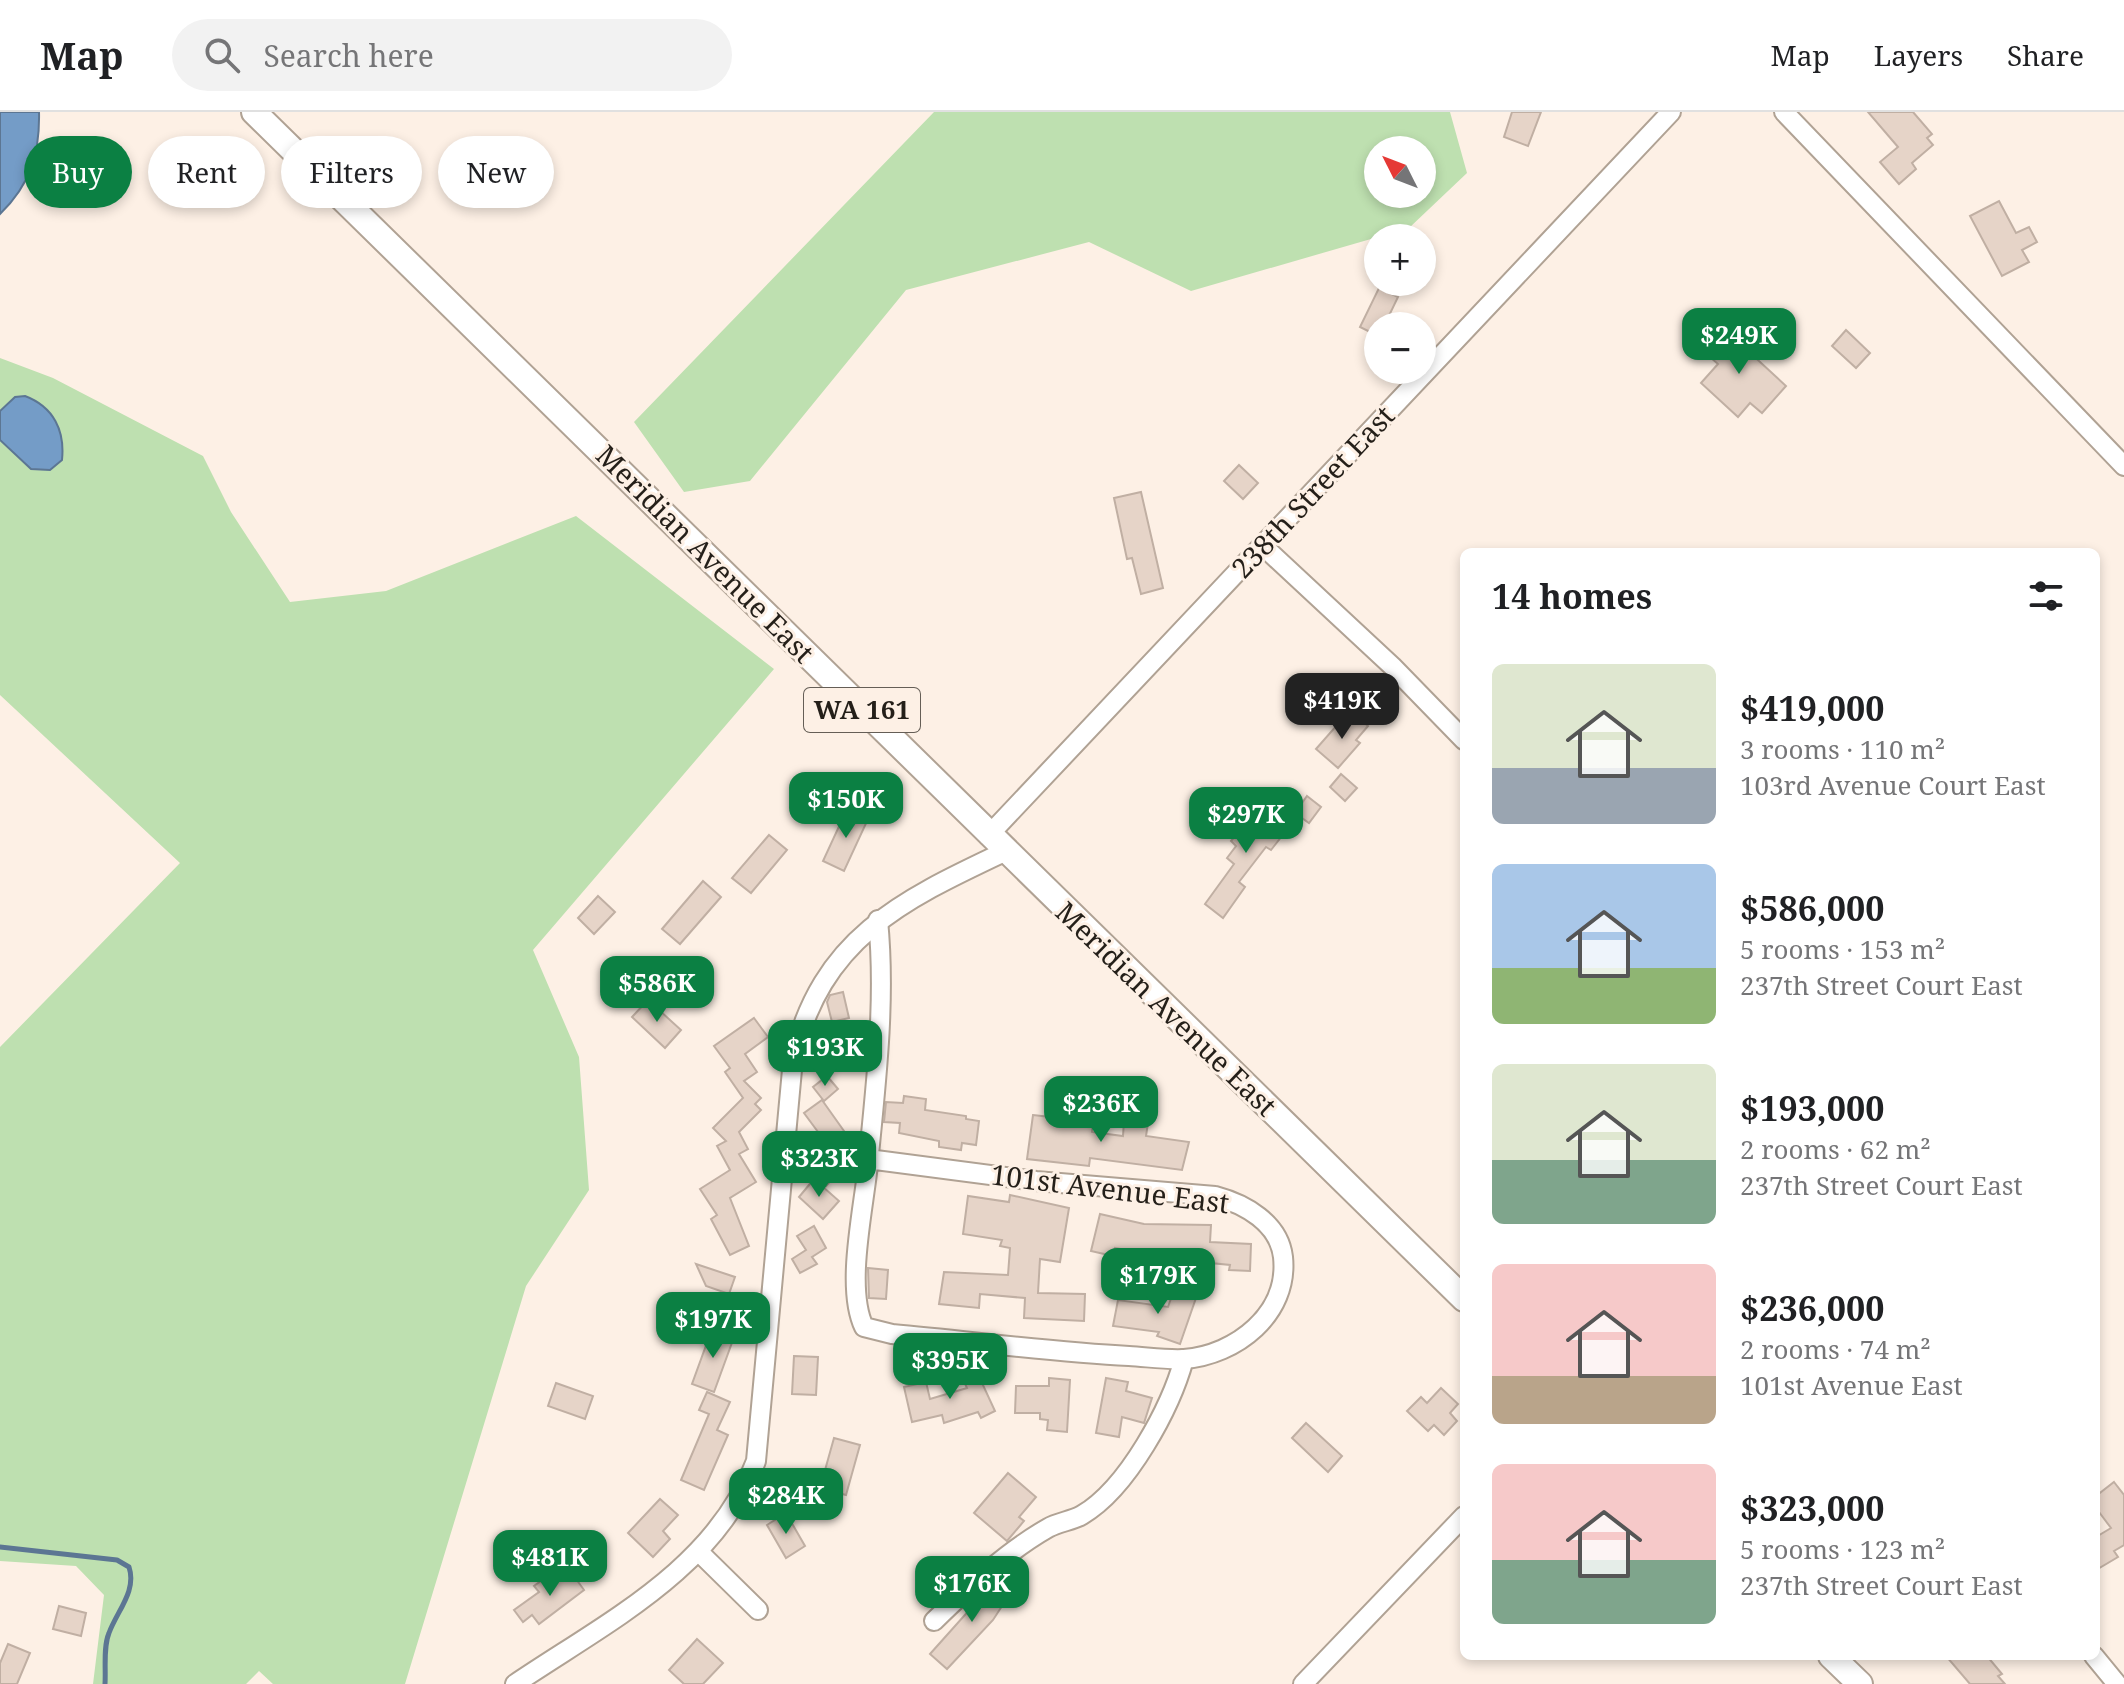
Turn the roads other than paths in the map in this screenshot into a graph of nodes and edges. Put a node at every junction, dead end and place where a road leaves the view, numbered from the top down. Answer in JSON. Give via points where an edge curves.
{"nodes":[{"id":1,"x":254,"y":112,"type":"edge"},
{"id":2,"x":1671,"y":112,"type":"edge"},
{"id":3,"x":1784,"y":112,"type":"edge"},
{"id":4,"x":2124,"y":466,"type":"edge"},
{"id":5,"x":1263,"y":546,"type":"junction"},
{"id":6,"x":1460,"y":736,"type":"edge"},
{"id":7,"x":996,"y":844,"type":"junction"},
{"id":8,"x":878,"y":920,"type":"junction"},
{"id":9,"x":868,"y":1159,"type":"junction"},
{"id":10,"x":1460,"y":1295,"type":"edge"},
{"id":11,"x":1184,"y":1359,"type":"junction"},
{"id":12,"x":1460,"y":1520,"type":"edge"},
{"id":13,"x":699,"y":1552,"type":"junction"},
{"id":14,"x":758,"y":1610,"type":"dead end"},
{"id":15,"x":934,"y":1621,"type":"dead end"},
{"id":16,"x":1835,"y":1660,"type":"edge"},
{"id":17,"x":2097,"y":1660,"type":"edge"},
{"id":18,"x":515,"y":1684,"type":"edge"},
{"id":19,"x":1303,"y":1684,"type":"edge"},
{"id":20,"x":1860,"y":1684,"type":"edge"},
{"id":21,"x":2117,"y":1684,"type":"edge"}],
"edges":[{"from":1,"to":7,"type":"main road","name":"Meridian Avenue East","number":"WA 161"},
{"from":2,"to":5,"type":"street","name":"238th Street East"},
{"from":3,"to":4,"type":"street"},
{"from":5,"to":6,"type":"street"},
{"from":5,"to":7,"type":"street","name":"238th Street East"},
{"from":7,"to":8,"type":"street"},
{"from":7,"to":10,"type":"main road","name":"Meridian Avenue East","number":"WA 161"},
{"from":8,"to":9,"type":"street","via":[[881,978]]},
{"from":8,"to":13,"type":"street","via":[[839,956],[800,1028],[756,1461],[738,1501]]},
{"from":9,"to":11,"type":"street","via":[[858,1266],[864,1327],[1089,1354]]},
{"from":9,"to":11,"type":"street","name":"101st Avenue East","via":[[1036,1181],[1215,1196],[1240,1203],[1276,1235],[1281,1247],[1283,1272],[1276,1298],[1245,1338]]},
{"from":11,"to":15,"type":"street","via":[[1175,1392],[1150,1440],[1105,1495],[1083,1515],[1050,1526],[1027,1542]]},
{"from":12,"to":19,"type":"street"},
{"from":13,"to":14,"type":"street"},
{"from":13,"to":18,"type":"street","via":[[669,1579]]},
{"from":16,"to":20,"type":"main road"},
{"from":17,"to":21,"type":"street"}]}
